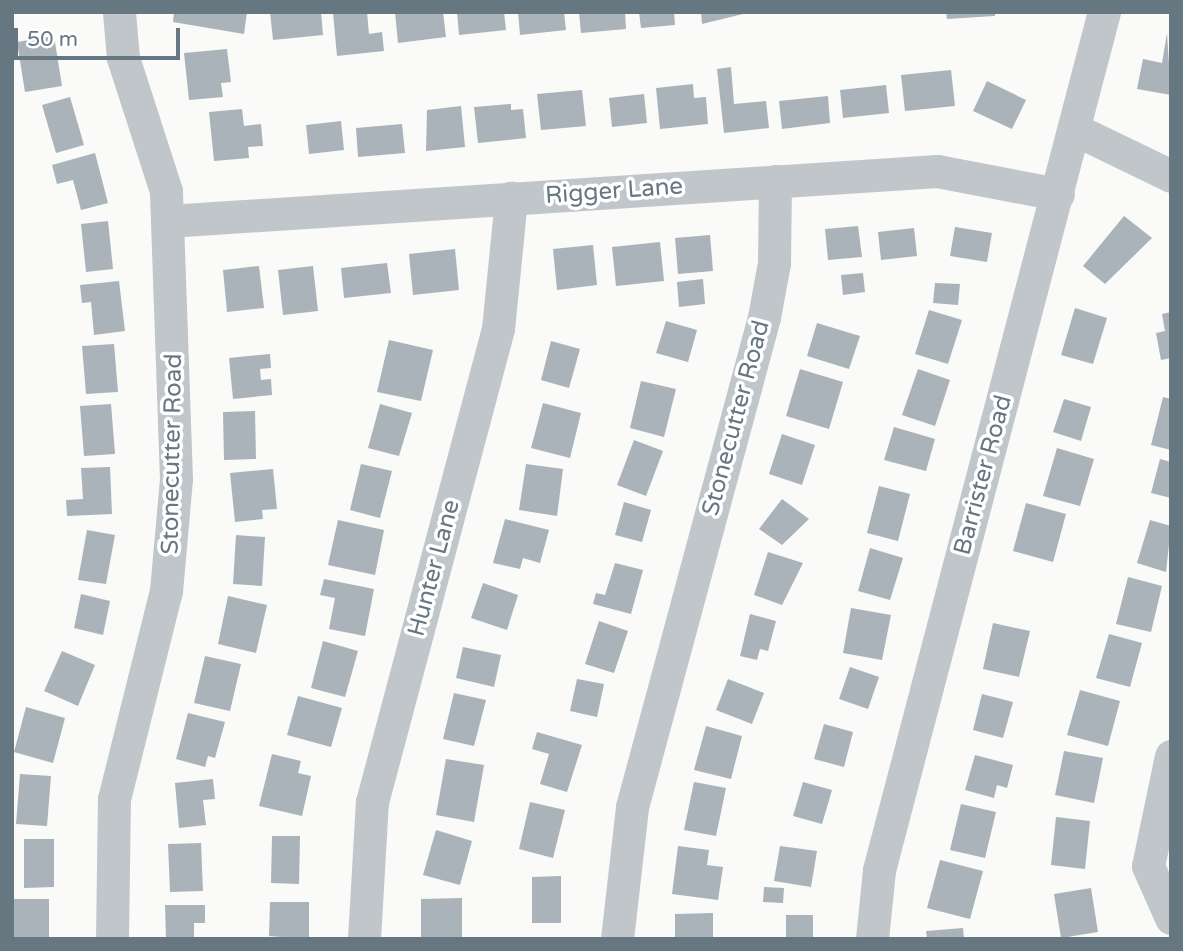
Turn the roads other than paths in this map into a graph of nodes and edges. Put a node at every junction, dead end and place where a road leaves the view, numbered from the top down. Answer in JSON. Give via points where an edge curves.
{"nodes":[{"id":1,"x":119,"y":12,"type":"edge"},
{"id":2,"x":1104,"y":12,"type":"edge"},
{"id":3,"x":1076,"y":130,"type":"junction"},
{"id":4,"x":1171,"y":176,"type":"edge"},
{"id":5,"x":775,"y":181,"type":"junction"},
{"id":6,"x":1058,"y":194,"type":"junction"},
{"id":7,"x":511,"y":198,"type":"junction"},
{"id":8,"x":168,"y":221,"type":"junction"},
{"id":9,"x":1171,"y":756,"type":"edge"},
{"id":10,"x":1171,"y":918,"type":"edge"},
{"id":11,"x":112,"y":939,"type":"edge"},
{"id":12,"x":364,"y":939,"type":"edge"},
{"id":13,"x":617,"y":939,"type":"edge"},
{"id":14,"x":872,"y":939,"type":"edge"}],
"edges":[{"from":1,"to":8,"type":"street","name":"Stonecutter Road","via":[[124,58],[156,151]]},
{"from":2,"to":3,"type":"street","name":"Barrister Road"},
{"from":3,"to":4,"type":"street"},
{"from":3,"to":6,"type":"street","name":"Barrister Road"},
{"from":5,"to":6,"type":"street","name":"Rigger Lane","via":[[937,171]]},
{"from":5,"to":7,"type":"street","name":"Rigger Lane"},
{"from":5,"to":13,"type":"street","name":"Stonecutter Road","via":[[774,263],[764,317],[632,807]]},
{"from":6,"to":14,"type":"street","name":"Barrister Road","via":[[879,870]]},
{"from":7,"to":8,"type":"street","name":"Rigger Lane"},
{"from":7,"to":12,"type":"street","name":"Hunter Lane","via":[[498,329],[372,802]]},
{"from":8,"to":11,"type":"street","name":"Stonecutter Road","via":[[175,533],[114,799]]},
{"from":9,"to":10,"type":"street","via":[[1148,866]]}]}
